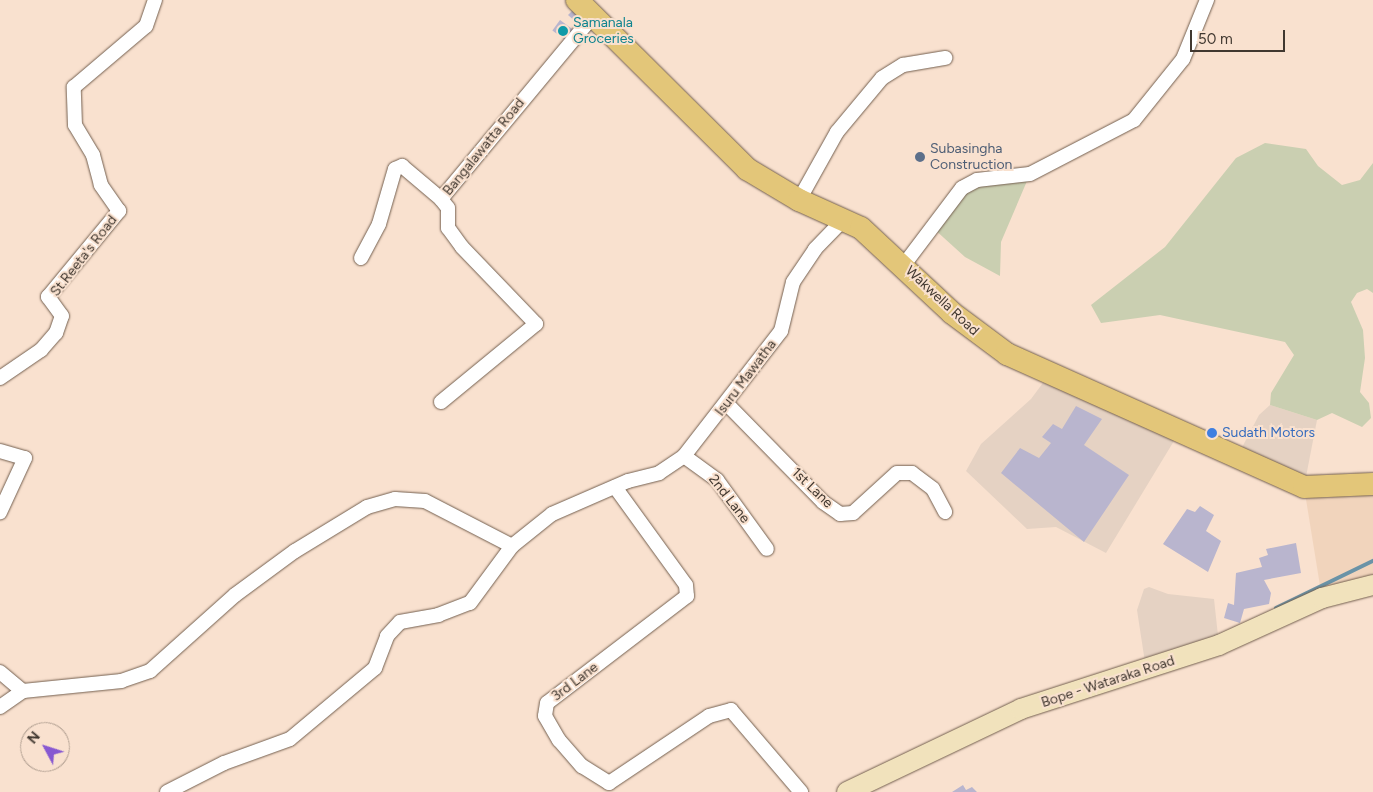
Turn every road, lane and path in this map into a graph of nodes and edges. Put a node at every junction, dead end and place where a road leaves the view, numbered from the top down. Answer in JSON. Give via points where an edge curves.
{"nodes":[{"id":1,"x":155,"y":0,"type":"edge"},
{"id":2,"x":577,"y":0,"type":"edge"},
{"id":3,"x":1210,"y":0,"type":"edge"},
{"id":4,"x":592,"y":17,"type":"junction"},
{"id":5,"x":944,"y":58,"type":"dead end"},
{"id":6,"x":442,"y":199,"type":"junction"},
{"id":7,"x":799,"y":200,"type":"junction"},
{"id":8,"x":845,"y":218,"type":"junction"},
{"id":9,"x":361,"y":258,"type":"dead end"},
{"id":10,"x":903,"y":266,"type":"junction"},
{"id":11,"x":0,"y":378,"type":"edge"},
{"id":12,"x":441,"y":402,"type":"dead end"},
{"id":13,"x":728,"y":405,"type":"junction"},
{"id":14,"x":0,"y":451,"type":"edge"},
{"id":15,"x":684,"y":456,"type":"junction"},
{"id":16,"x":1373,"y":484,"type":"edge"},
{"id":17,"x":615,"y":487,"type":"junction"},
{"id":18,"x":0,"y":512,"type":"edge"},
{"id":19,"x":945,"y":512,"type":"dead end"},
{"id":20,"x":512,"y":546,"type":"junction"},
{"id":21,"x":767,"y":549,"type":"dead end"},
{"id":22,"x":1373,"y":585,"type":"edge"},
{"id":23,"x":0,"y":672,"type":"edge"},
{"id":24,"x":23,"y":691,"type":"junction"},
{"id":25,"x":0,"y":707,"type":"edge"},
{"id":26,"x":167,"y":792,"type":"edge"},
{"id":27,"x":801,"y":792,"type":"edge"},
{"id":28,"x":847,"y":792,"type":"edge"}],
"edges":[{"from":1,"to":11,"type":"street","name":"St.Reeta's Road","via":[[146,26],[74,87],[75,124],[93,156],[101,185],[119,211],[48,297],[62,316],[56,333],[42,350]]},
{"from":2,"to":4,"type":"main road","name":"Wakwella Road"},
{"from":3,"to":10,"type":"street","via":[[1183,59],[1134,120],[1030,174],[977,180],[962,188]]},
{"from":4,"to":6,"type":"street","name":"Bangalawatta Road"},
{"from":4,"to":7,"type":"main road","name":"Wakwella Road","via":[[644,64],[717,144],[747,169]]},
{"from":5,"to":7,"type":"street","via":[[903,65],[882,78],[837,132]]},
{"from":6,"to":9,"type":"street","via":[[402,166],[395,169],[379,224]]},
{"from":6,"to":12,"type":"street","name":"Bangalawatta Road","via":[[448,208],[448,228],[462,247],[536,324]]},
{"from":7,"to":8,"type":"main road","name":"Wakwella Road"},
{"from":8,"to":10,"type":"main road","name":"Wakwella Road"},
{"from":8,"to":13,"type":"street","name":"Isuru Mawatha","via":[[815,249],[793,282],[781,331]]},
{"from":10,"to":16,"type":"main road","name":"Wakwella Road","via":[[980,337],[1007,354],[1304,487]]},
{"from":13,"to":15,"type":"street","name":"Isuru Mawatha"},
{"from":13,"to":19,"type":"street","name":"1st Lane","via":[[823,502],[840,514],[853,513],[897,473],[912,474],[933,490]]},
{"from":14,"to":18,"type":"street","via":[[25,458]]},
{"from":15,"to":17,"type":"street","name":"Isuru Mawatha","via":[[659,474]]},
{"from":15,"to":21,"type":"street","name":"2nd Lane","via":[[717,480]]},
{"from":17,"to":20,"type":"street","name":"Isuru Mawatha","via":[[552,514]]},
{"from":17,"to":27,"type":"street","name":"3rd Lane","via":[[686,585],[688,596],[546,703],[544,716],[559,740],[582,766],[609,782],[710,716],[731,710]]},
{"from":20,"to":24,"type":"street","via":[[425,501],[395,499],[377,504],[295,551],[234,595],[150,671],[121,681]]},
{"from":20,"to":26,"type":"street","name":"Isuru Mawatha","via":[[470,603],[438,615],[400,622],[387,636],[375,668],[290,739],[224,763]]},
{"from":22,"to":28,"type":"street","name":"Bope - Wataraka Road","via":[[1322,598],[1219,645],[1021,709]]},
{"from":23,"to":24,"type":"street"},
{"from":24,"to":25,"type":"street"}]}
